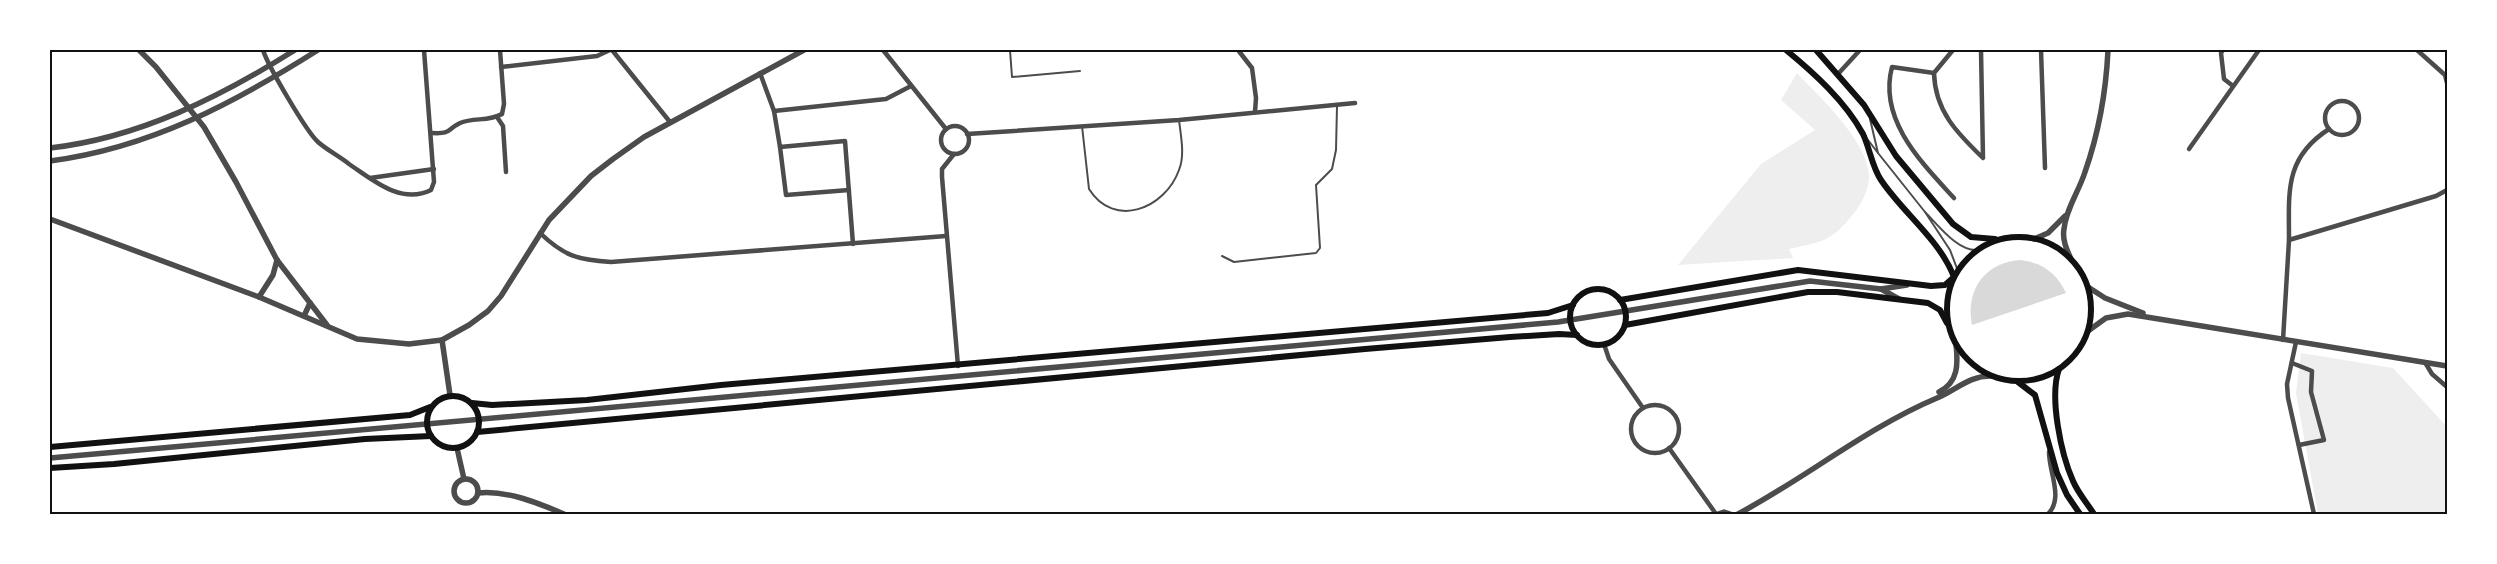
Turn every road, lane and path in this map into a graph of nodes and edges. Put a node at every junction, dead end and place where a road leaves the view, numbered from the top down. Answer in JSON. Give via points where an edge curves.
{"nodes":[{"id":1,"x":138,"y":50,"type":"edge"},
{"id":2,"x":263,"y":50,"type":"edge"},
{"id":3,"x":295,"y":50,"type":"edge"},
{"id":4,"x":318,"y":50,"type":"edge"},
{"id":5,"x":424,"y":50,"type":"edge"},
{"id":6,"x":500,"y":50,"type":"edge"},
{"id":7,"x":611,"y":50,"type":"edge"},
{"id":8,"x":804,"y":50,"type":"edge"},
{"id":9,"x":883,"y":50,"type":"edge"},
{"id":10,"x":1010,"y":50,"type":"edge"},
{"id":11,"x":1238,"y":50,"type":"edge"},
{"id":12,"x":1786,"y":50,"type":"edge"},
{"id":13,"x":1816,"y":50,"type":"edge"},
{"id":14,"x":1860,"y":50,"type":"edge"},
{"id":15,"x":1953,"y":50,"type":"edge"},
{"id":16,"x":1981,"y":50,"type":"edge"},
{"id":17,"x":2041,"y":50,"type":"edge"},
{"id":18,"x":2108,"y":50,"type":"edge"},
{"id":19,"x":2223,"y":50,"type":"edge"},
{"id":20,"x":2259,"y":50,"type":"edge"},
{"id":21,"x":2417,"y":50,"type":"edge"},
{"id":22,"x":269,"y":66,"type":"junction"},
{"id":23,"x":501,"y":67,"type":"junction"},
{"id":24,"x":1080,"y":71,"type":"dead end"},
{"id":25,"x":760,"y":73,"type":"junction"},
{"id":26,"x":1934,"y":73,"type":"junction"},
{"id":27,"x":1838,"y":74,"type":"junction"},
{"id":28,"x":276,"y":77,"type":"junction"},
{"id":29,"x":2447,"y":83,"type":"edge"},
{"id":30,"x":911,"y":86,"type":"junction"},
{"id":31,"x":2233,"y":86,"type":"junction"},
{"id":32,"x":1859,"y":98,"type":"junction"},
{"id":33,"x":1355,"y":103,"type":"dead end"},
{"id":34,"x":1337,"y":104,"type":"junction"},
{"id":35,"x":188,"y":109,"type":"junction"},
{"id":36,"x":774,"y":110,"type":"junction"},
{"id":37,"x":1255,"y":112,"type":"junction"},
{"id":38,"x":497,"y":117,"type":"junction"},
{"id":39,"x":196,"y":120,"type":"junction"},
{"id":40,"x":1179,"y":120,"type":"junction"},
{"id":41,"x":670,"y":122,"type":"junction"},
{"id":42,"x":1082,"y":126,"type":"junction"},
{"id":43,"x":946,"y":129,"type":"junction"},
{"id":44,"x":2329,"y":129,"type":"junction"},
{"id":45,"x":432,"y":132,"type":"junction"},
{"id":46,"x":1862,"y":132,"type":"junction"},
{"id":47,"x":967,"y":134,"type":"junction"},
{"id":48,"x":780,"y":147,"type":"junction"},
{"id":49,"x":50,"y":148,"type":"edge"},
{"id":50,"x":2189,"y":149,"type":"dead end"},
{"id":51,"x":1878,"y":152,"type":"junction"},
{"id":52,"x":954,"y":154,"type":"junction"},
{"id":53,"x":50,"y":161,"type":"edge"},
{"id":54,"x":2045,"y":168,"type":"dead end"},
{"id":55,"x":434,"y":169,"type":"junction"},
{"id":56,"x":506,"y":172,"type":"dead end"},
{"id":57,"x":370,"y":178,"type":"junction"},
{"id":58,"x":850,"y":190,"type":"junction"},
{"id":59,"x":2447,"y":190,"type":"edge"},
{"id":60,"x":1954,"y":198,"type":"dead end"},
{"id":61,"x":1925,"y":212,"type":"junction"},
{"id":62,"x":2066,"y":214,"type":"junction"},
{"id":63,"x":50,"y":219,"type":"edge"},
{"id":64,"x":540,"y":233,"type":"junction"},
{"id":65,"x":946,"y":236,"type":"junction"},
{"id":66,"x":2034,"y":238,"type":"junction"},
{"id":67,"x":2002,"y":239,"type":"junction"},
{"id":68,"x":2289,"y":240,"type":"junction"},
{"id":69,"x":853,"y":244,"type":"junction"},
{"id":70,"x":1978,"y":250,"type":"junction"},
{"id":71,"x":1222,"y":256,"type":"dead end"},
{"id":72,"x":2071,"y":259,"type":"junction"},
{"id":73,"x":277,"y":260,"type":"junction"},
{"id":74,"x":1956,"y":274,"type":"junction"},
{"id":75,"x":1907,"y":285,"type":"junction"},
{"id":76,"x":2088,"y":287,"type":"junction"},
{"id":77,"x":1881,"y":289,"type":"junction"},
{"id":78,"x":259,"y":297,"type":"junction"},
{"id":79,"x":1620,"y":300,"type":"junction"},
{"id":80,"x":1900,"y":300,"type":"junction"},
{"id":81,"x":310,"y":303,"type":"junction"},
{"id":82,"x":1572,"y":305,"type":"junction"},
{"id":83,"x":1625,"y":312,"type":"junction"},
{"id":84,"x":304,"y":316,"type":"junction"},
{"id":85,"x":2152,"y":316,"type":"junction"},
{"id":86,"x":1570,"y":321,"type":"junction"},
{"id":87,"x":1625,"y":325,"type":"junction"},
{"id":88,"x":328,"y":326,"type":"junction"},
{"id":89,"x":1949,"y":326,"type":"junction"},
{"id":90,"x":2088,"y":331,"type":"junction"},
{"id":91,"x":1577,"y":335,"type":"junction"},
{"id":92,"x":442,"y":340,"type":"junction"},
{"id":93,"x":2283,"y":340,"type":"junction"},
{"id":94,"x":2296,"y":342,"type":"junction"},
{"id":95,"x":1604,"y":344,"type":"junction"},
{"id":96,"x":1956,"y":344,"type":"junction"},
{"id":97,"x":2292,"y":363,"type":"junction"},
{"id":98,"x":2426,"y":364,"type":"junction"},
{"id":99,"x":958,"y":366,"type":"junction"},
{"id":100,"x":2447,"y":366,"type":"edge"},
{"id":101,"x":2059,"y":370,"type":"junction"},
{"id":102,"x":1992,"y":376,"type":"junction"},
{"id":103,"x":2017,"y":381,"type":"junction"},
{"id":104,"x":2447,"y":388,"type":"edge"},
{"id":105,"x":450,"y":395,"type":"junction"},
{"id":106,"x":1930,"y":400,"type":"junction"},
{"id":107,"x":472,"y":403,"type":"junction"},
{"id":108,"x":430,"y":408,"type":"junction"},
{"id":109,"x":1643,"y":408,"type":"junction"},
{"id":110,"x":483,"y":419,"type":"junction"},
{"id":111,"x":426,"y":424,"type":"junction"},
{"id":112,"x":477,"y":432,"type":"junction"},
{"id":113,"x":431,"y":436,"type":"junction"},
{"id":114,"x":2299,"y":445,"type":"junction"},
{"id":115,"x":50,"y":447,"type":"edge"},
{"id":116,"x":457,"y":448,"type":"junction"},
{"id":117,"x":1670,"y":448,"type":"junction"},
{"id":118,"x":2049,"y":448,"type":"junction"},
{"id":119,"x":50,"y":458,"type":"edge"},
{"id":120,"x":50,"y":468,"type":"edge"},
{"id":121,"x":464,"y":479,"type":"junction"},
{"id":122,"x":478,"y":493,"type":"junction"},
{"id":123,"x":564,"y":514,"type":"edge"},
{"id":124,"x":1717,"y":514,"type":"edge"},
{"id":125,"x":1730,"y":514,"type":"edge"},
{"id":126,"x":1738,"y":514,"type":"edge"},
{"id":127,"x":2048,"y":514,"type":"edge"},
{"id":128,"x":2080,"y":514,"type":"edge"},
{"id":129,"x":2094,"y":514,"type":"edge"},
{"id":130,"x":2314,"y":514,"type":"edge"}],
"edges":[{"from":1,"to":35,"type":"street"},
{"from":2,"to":22,"type":"street"},
{"from":3,"to":22,"type":"street"},
{"from":4,"to":28,"type":"street"},
{"from":5,"to":45,"type":"street"},
{"from":6,"to":23,"type":"street"},
{"from":7,"to":23,"type":"street","via":[[598,56]]},
{"from":7,"to":41,"type":"street"},
{"from":8,"to":25,"type":"street"},
{"from":9,"to":30,"type":"street"},
{"from":10,"to":24,"type":"lane","via":[[1012,77]]},
{"from":11,"to":37,"type":"street","via":[[1252,68]]},
{"from":12,"to":46,"type":"main road","via":[[1828,89]]},
{"from":13,"to":27,"type":"main road"},
{"from":14,"to":27,"type":"street"},
{"from":15,"to":26,"type":"street"},
{"from":16,"to":26,"type":"street","via":[[1983,158],[1962,138],[1940,108],[1934,88]]},
{"from":17,"to":54,"type":"street"},
{"from":18,"to":62,"type":"street","via":[[2106,86],[2092,148],[2082,182]]},
{"from":19,"to":31,"type":"street","via":[[2224,79]]},
{"from":20,"to":31,"type":"street"},
{"from":21,"to":29,"type":"street","via":[[2440,69]]},
{"from":22,"to":28,"type":"street"},
{"from":22,"to":35,"type":"street"},
{"from":23,"to":38,"type":"street","via":[[504,104],[502,114]]},
{"from":25,"to":36,"type":"street"},
{"from":25,"to":41,"type":"street"},
{"from":26,"to":60,"type":"street","via":[[1892,67],[1891,100],[1899,126],[1916,155]]},
{"from":27,"to":32,"type":"main road"},
{"from":28,"to":39,"type":"street"},
{"from":28,"to":57,"type":"street","via":[[317,141]]},
{"from":30,"to":36,"type":"street","via":[[886,99]]},
{"from":30,"to":43,"type":"street"},
{"from":31,"to":50,"type":"street"},
{"from":32,"to":51,"type":"lane","via":[[1872,124]]},
{"from":32,"to":67,"type":"main road","via":[[1896,156],[1952,224],[1972,237]]},
{"from":33,"to":34,"type":"street"},
{"from":34,"to":37,"type":"street"},
{"from":34,"to":71,"type":"lane","via":[[1336,150],[1332,169],[1316,185],[1320,248],[1316,254],[1234,262]]},
{"from":35,"to":39,"type":"street"},
{"from":35,"to":49,"type":"street","via":[[101,139]]},
{"from":36,"to":48,"type":"street"},
{"from":37,"to":40,"type":"street"},
{"from":38,"to":45,"type":"street","via":[[460,123],[449,132]]},
{"from":38,"to":56,"type":"street","via":[[503,126]]},
{"from":39,"to":53,"type":"street","via":[[142,140]]},
{"from":39,"to":73,"type":"street","via":[[204,127],[236,182]]},
{"from":40,"to":42,"type":"street"},
{"from":40,"to":42,"type":"lane","via":[[1182,160],[1178,173],[1169,188],[1154,201],[1133,211],[1113,210],[1100,203],[1089,189]]},
{"from":41,"to":64,"type":"street","via":[[591,176]]},
{"from":42,"to":47,"type":"street"},
{"from":43,"to":47,"type":"street","via":[[956,127]]},
{"from":43,"to":52,"type":"street","via":[[942,144],[947,152]]},
{"from":44,"to":44,"type":"street","via":[[2325,114],[2331,105],[2346,102],[2354,107],[2359,116],[2353,131],[2344,135]]},
{"from":44,"to":68,"type":"street","via":[[2301,153],[2292,172]]},
{"from":45,"to":55,"type":"street"},
{"from":46,"to":51,"type":"lane"},
{"from":46,"to":74,"type":"main road","via":[[1880,180]]},
{"from":47,"to":52,"type":"street","via":[[966,149]]},
{"from":48,"to":58,"type":"street","via":[[786,195]]},
{"from":48,"to":58,"type":"street","via":[[845,141]]},
{"from":51,"to":61,"type":"lane"},
{"from":52,"to":65,"type":"street","via":[[942,169]]},
{"from":55,"to":57,"type":"street"},
{"from":55,"to":57,"type":"street","via":[[431,190],[423,194],[387,190]]},
{"from":58,"to":69,"type":"street"},
{"from":59,"to":68,"type":"street"},
{"from":61,"to":70,"type":"lane","via":[[1957,242]]},
{"from":61,"to":74,"type":"lane","via":[[1950,250]]},
{"from":62,"to":66,"type":"street","via":[[2048,233]]},
{"from":62,"to":72,"type":"street","via":[[2064,234]]},
{"from":63,"to":78,"type":"street"},
{"from":64,"to":69,"type":"street","via":[[583,261],[611,262]]},
{"from":64,"to":92,"type":"street","via":[[488,312]]},
{"from":65,"to":69,"type":"street"},
{"from":65,"to":99,"type":"street"},
{"from":66,"to":67,"type":"main road"},
{"from":66,"to":72,"type":"main road","via":[[2052,245]]},
{"from":67,"to":70,"type":"main road"},
{"from":68,"to":93,"type":"street"},
{"from":70,"to":74,"type":"main road"},
{"from":72,"to":76,"type":"main road"},
{"from":73,"to":78,"type":"street","via":[[273,275]]},
{"from":73,"to":81,"type":"street"},
{"from":74,"to":75,"type":"main road","via":[[1945,285]]},
{"from":74,"to":89,"type":"main road","via":[[1948,301]]},
{"from":75,"to":77,"type":"street"},
{"from":75,"to":79,"type":"main road","via":[[1798,270]]},
{"from":76,"to":85,"type":"street","via":[[2114,302]]},
{"from":76,"to":90,"type":"main road","via":[[2091,305]]},
{"from":77,"to":80,"type":"street"},
{"from":77,"to":83,"type":"street","via":[[1810,281]]},
{"from":78,"to":84,"type":"street"},
{"from":79,"to":82,"type":"main road","via":[[1608,291],[1593,289],[1581,294]]},
{"from":79,"to":83,"type":"main road"},
{"from":80,"to":87,"type":"main road","via":[[1837,292],[1808,292]]},
{"from":80,"to":89,"type":"main road","via":[[1933,305],[1940,310]]},
{"from":81,"to":84,"type":"street"},
{"from":81,"to":88,"type":"street"},
{"from":82,"to":86,"type":"main road"},
{"from":82,"to":99,"type":"main road","via":[[1557,312],[1539,314]]},
{"from":83,"to":86,"type":"street"},
{"from":83,"to":87,"type":"main road"},
{"from":84,"to":88,"type":"street"},
{"from":85,"to":90,"type":"street","via":[[2119,314],[2099,322]]},
{"from":85,"to":93,"type":"street"},
{"from":86,"to":91,"type":"main road"},
{"from":86,"to":110,"type":"street"},
{"from":87,"to":95,"type":"main road","via":[[1617,338]]},
{"from":88,"to":92,"type":"street","via":[[370,341],[409,344]]},
{"from":89,"to":96,"type":"main road"},
{"from":90,"to":101,"type":"main road","via":[[2077,352]]},
{"from":91,"to":95,"type":"main road","via":[[1589,344]]},
{"from":91,"to":112,"type":"main road","via":[[1510,337]]},
{"from":92,"to":105,"type":"street"},
{"from":93,"to":94,"type":"street"},
{"from":94,"to":97,"type":"street"},
{"from":94,"to":98,"type":"street"},
{"from":95,"to":109,"type":"street","via":[[1609,360]]},
{"from":96,"to":102,"type":"main road","via":[[1972,363]]},
{"from":96,"to":106,"type":"street","via":[[1958,364],[1953,380]]},
{"from":97,"to":114,"type":"street","via":[[2287,384],[2288,398]]},
{"from":97,"to":114,"type":"street","via":[[2312,371],[2311,392],[2324,440]]},
{"from":98,"to":100,"type":"street"},
{"from":98,"to":104,"type":"street"},
{"from":99,"to":107,"type":"main road","via":[[721,385],[587,400],[492,405]]},
{"from":101,"to":103,"type":"main road","via":[[2036,379]]},
{"from":101,"to":129,"type":"main road","via":[[2055,394],[2068,466],[2077,490]]},
{"from":102,"to":103,"type":"main road"},
{"from":102,"to":106,"type":"street","via":[[1975,377]]},
{"from":103,"to":118,"type":"main road","via":[[2035,395]]},
{"from":105,"to":107,"type":"main road"},
{"from":105,"to":108,"type":"main road"},
{"from":106,"to":126,"type":"street"},
{"from":107,"to":110,"type":"main road"},
{"from":108,"to":111,"type":"main road"},
{"from":108,"to":115,"type":"main road","via":[[402,416]]},
{"from":109,"to":117,"type":"street","via":[[1657,405],[1675,416],[1679,430]]},
{"from":109,"to":117,"type":"street","via":[[1637,412],[1631,426],[1638,446],[1650,452]]},
{"from":110,"to":111,"type":"street"},
{"from":110,"to":112,"type":"main road"},
{"from":111,"to":113,"type":"main road"},
{"from":111,"to":119,"type":"street"},
{"from":112,"to":116,"type":"main road","via":[[472,440]]},
{"from":113,"to":116,"type":"main road","via":[[442,446]]},
{"from":113,"to":120,"type":"main road"},
{"from":114,"to":130,"type":"street"},
{"from":116,"to":121,"type":"street"},
{"from":117,"to":124,"type":"street"},
{"from":118,"to":127,"type":"street","via":[[2056,499]]},
{"from":118,"to":128,"type":"main road","via":[[2067,495]]},
{"from":121,"to":122,"type":"street","via":[[474,483]]},
{"from":121,"to":122,"type":"street","via":[[455,486],[454,494],[458,500],[472,502]]},
{"from":122,"to":123,"type":"street","via":[[521,498]]},
{"from":124,"to":125,"type":"street"}]}
